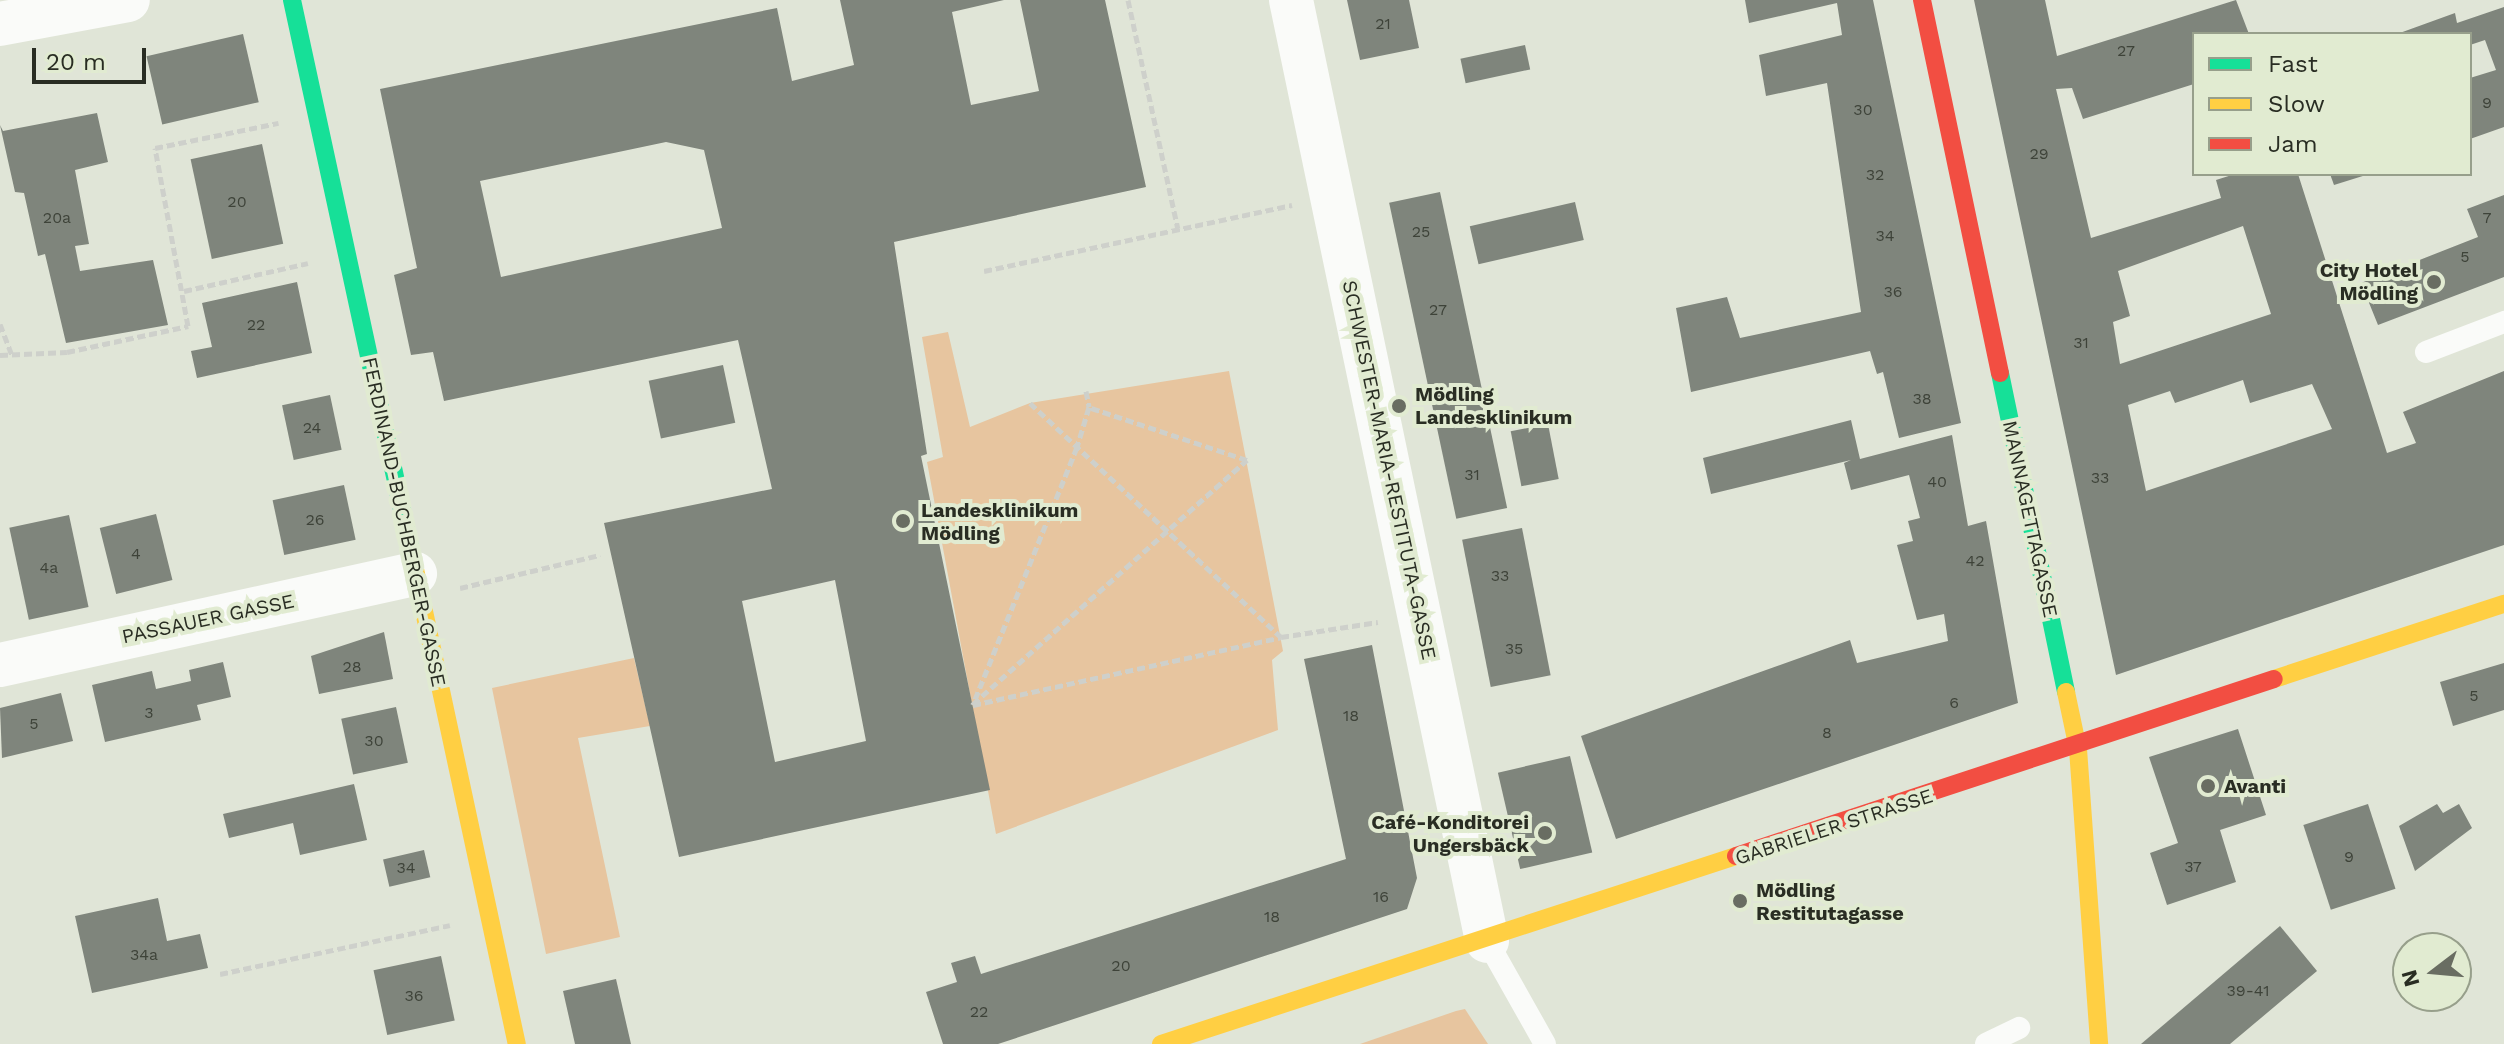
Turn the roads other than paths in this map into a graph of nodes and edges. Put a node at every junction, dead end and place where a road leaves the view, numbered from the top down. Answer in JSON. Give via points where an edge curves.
{"nodes":[{"id":1,"x":128,"y":0,"type":"edge"},
{"id":2,"x":292,"y":0,"type":"edge"},
{"id":3,"x":1291,"y":0,"type":"edge"},
{"id":4,"x":1922,"y":0,"type":"edge"},
{"id":5,"x":0,"y":24,"type":"edge"},
{"id":6,"x":2504,"y":322,"type":"edge"},
{"id":7,"x":2426,"y":352,"type":"dead end"},
{"id":8,"x":418,"y":586,"type":"junction"},
{"id":9,"x":2504,"y":604,"type":"edge"},
{"id":10,"x":0,"y":665,"type":"edge"},
{"id":11,"x":2078,"y":749,"type":"junction"},
{"id":12,"x":1487,"y":941,"type":"junction"},
{"id":13,"x":2019,"y":1028,"type":"dead end"},
{"id":14,"x":517,"y":1044,"type":"edge"},
{"id":15,"x":1161,"y":1044,"type":"edge"},
{"id":16,"x":1545,"y":1044,"type":"edge"},
{"id":17,"x":1986,"y":1044,"type":"edge"},
{"id":18,"x":2099,"y":1044,"type":"edge"}],
"edges":[{"from":1,"to":5,"type":"street"},
{"from":2,"to":8,"type":"street","name":"FERDINAND-BUCHBERGER-GASSE"},
{"from":3,"to":12,"type":"street","name":"SCHWESTER-MARIA-RESTITUTA-GASSE"},
{"from":4,"to":11,"type":"street","name":"MANNAGETTAGASSE"},
{"from":6,"to":7,"type":"lane"},
{"from":8,"to":10,"type":"street","name":"PASSAUER GASSE"},
{"from":8,"to":14,"type":"street","name":"FERDINAND-BUCHBERGER-GASSE"},
{"from":9,"to":11,"type":"street","name":"GABRIELER STRASSE"},
{"from":11,"to":12,"type":"street","name":"GABRIELER STRASSE"},
{"from":11,"to":18,"type":"street","name":"MANNAGETTAGASSE"},
{"from":12,"to":15,"type":"street","name":"GABRIELER STRASSE"},
{"from":12,"to":16,"type":"lane"},
{"from":13,"to":17,"type":"lane"}]}
